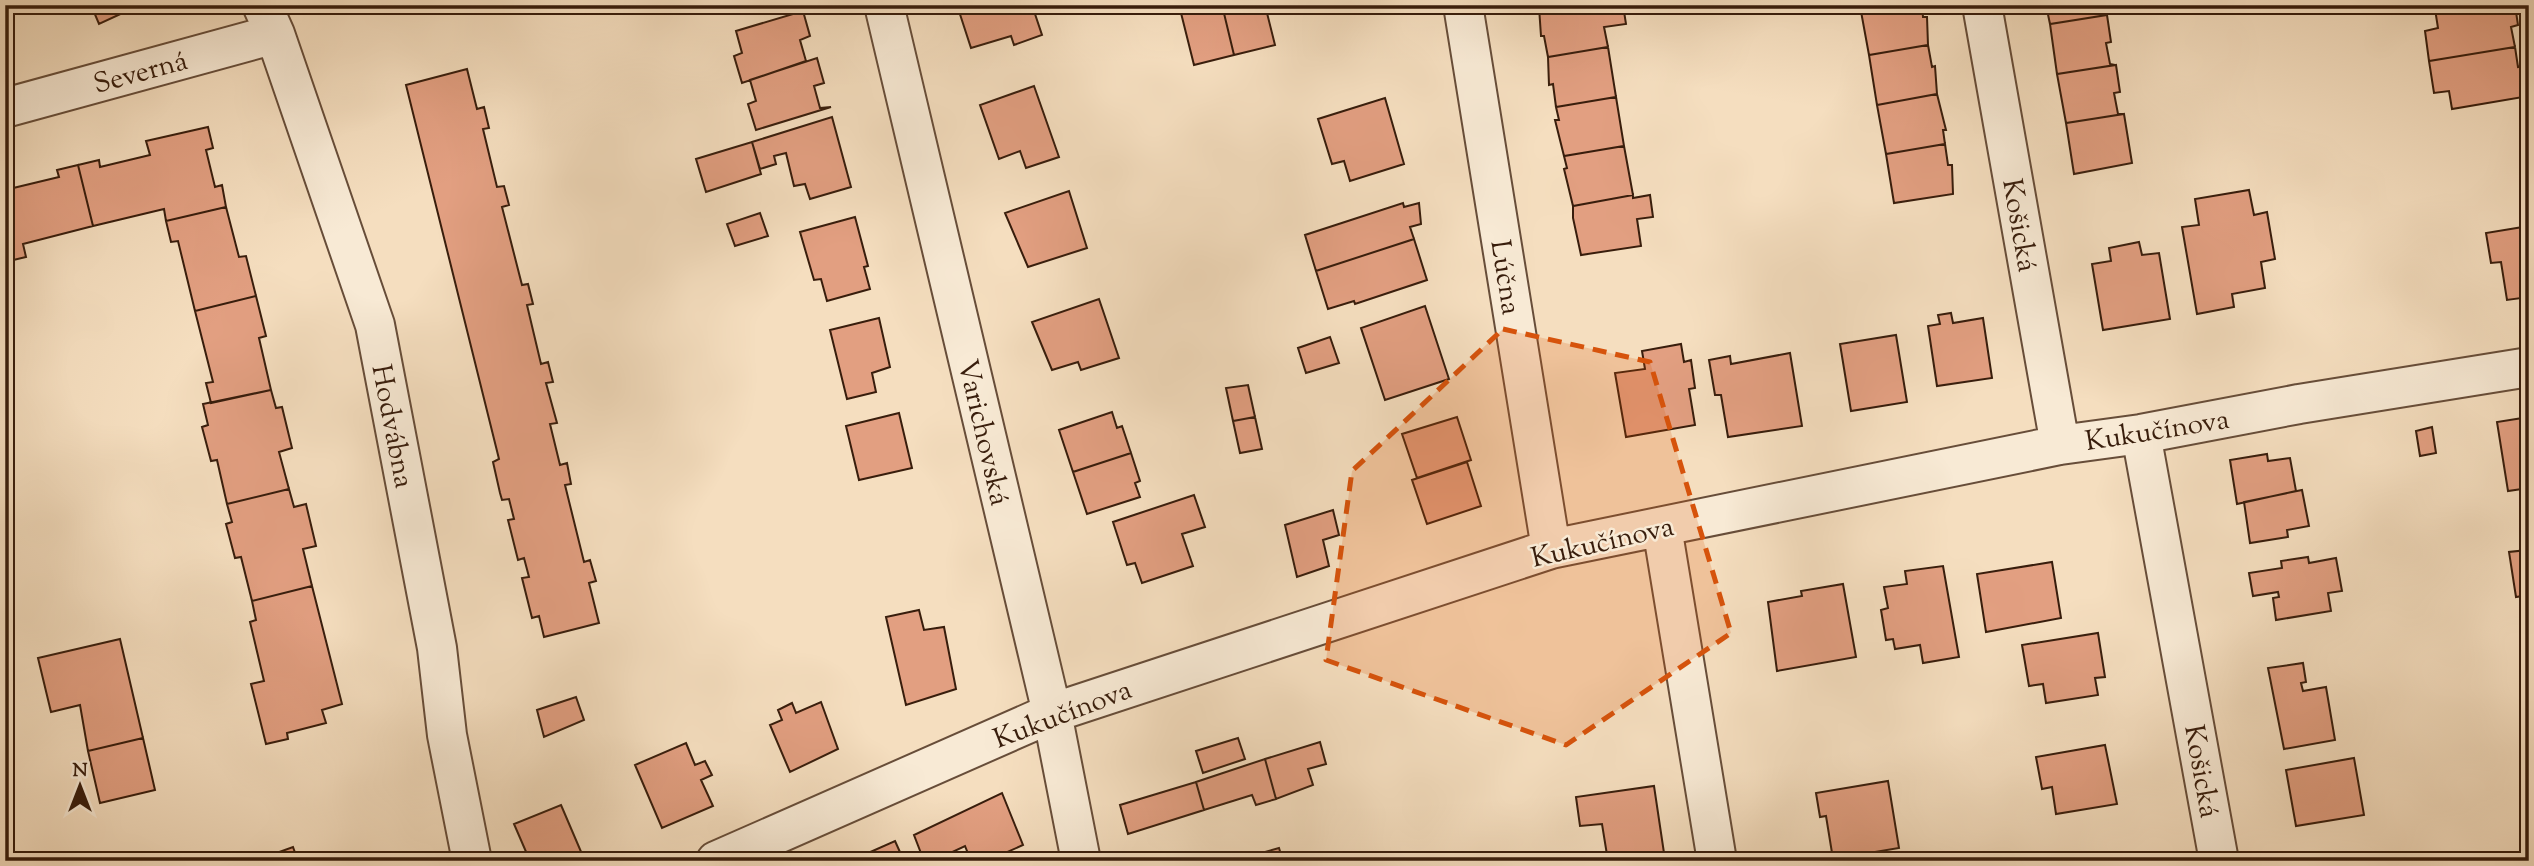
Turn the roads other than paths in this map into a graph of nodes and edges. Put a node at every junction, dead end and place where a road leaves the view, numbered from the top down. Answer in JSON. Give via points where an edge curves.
{"nodes":[{"id":1,"x":884,"y":5,"type":"edge"},
{"id":2,"x":1462,"y":5,"type":"edge"},
{"id":3,"x":1982,"y":5,"type":"edge"},
{"id":4,"x":269,"y":20,"type":"edge"},
{"id":5,"x":5,"y":108,"type":"edge"},
{"id":6,"x":2529,"y":367,"type":"edge"},
{"id":7,"x":2141,"y":434,"type":"junction"},
{"id":8,"x":2060,"y":445,"type":"junction"},
{"id":9,"x":1662,"y":527,"type":"junction"},
{"id":10,"x":1551,"y":549,"type":"junction"},
{"id":11,"x":1052,"y":713,"type":"junction"},
{"id":12,"x":472,"y":861,"type":"edge"},
{"id":13,"x":716,"y":861,"type":"edge"},
{"id":14,"x":1081,"y":861,"type":"edge"},
{"id":15,"x":1717,"y":861,"type":"edge"},
{"id":16,"x":2219,"y":861,"type":"edge"}],
"edges":[{"from":1,"to":11,"type":"street","name":"Varichovská"},
{"from":2,"to":10,"type":"street","name":"Lúčna"},
{"from":3,"to":8,"type":"street","name":"Košická"},
{"from":4,"to":5,"type":"street","name":"Severná"},
{"from":4,"to":12,"type":"street","name":"Hodvábna","via":[[374,325],[437,648],[447,735]]},
{"from":6,"to":7,"type":"street","name":"Kukučínova"},
{"from":7,"to":8,"type":"street","name":"Kukučínova"},
{"from":7,"to":16,"type":"street","name":"Košická"},
{"from":8,"to":9,"type":"street","name":"Kukučínova"},
{"from":9,"to":10,"type":"street","name":"Kukučínova"},
{"from":9,"to":15,"type":"street"},
{"from":10,"to":11,"type":"street","name":"Kukučínova"},
{"from":11,"to":13,"type":"street","name":"Kukučínova"},
{"from":11,"to":14,"type":"street","name":"Varichovská"}]}
